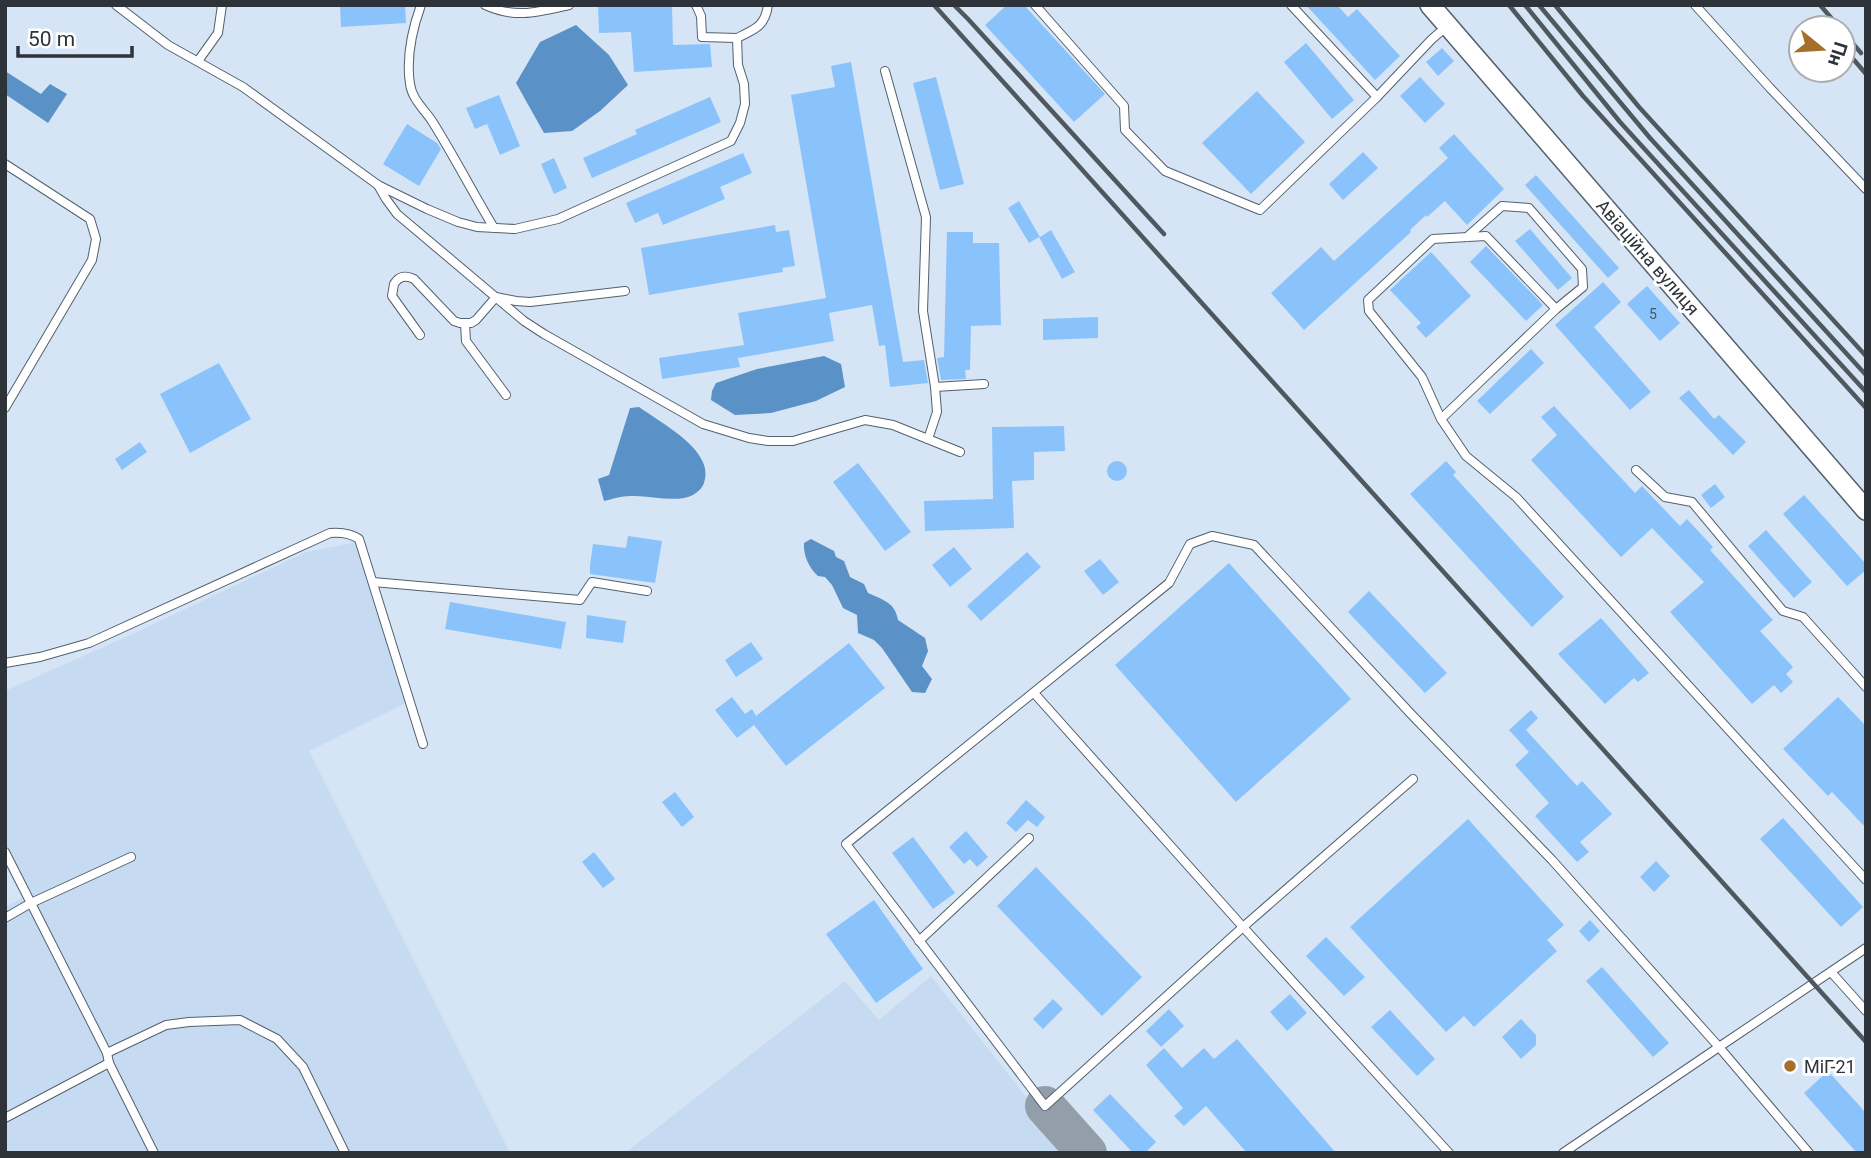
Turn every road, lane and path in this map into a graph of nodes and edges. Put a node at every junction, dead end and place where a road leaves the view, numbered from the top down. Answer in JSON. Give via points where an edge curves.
{"nodes":[{"id":1,"x":117,"y":5,"type":"edge"},
{"id":2,"x":222,"y":5,"type":"edge"},
{"id":3,"x":421,"y":5,"type":"edge"},
{"id":4,"x":485,"y":5,"type":"edge"},
{"id":5,"x":569,"y":5,"type":"edge"},
{"id":6,"x":696,"y":5,"type":"edge"},
{"id":7,"x":768,"y":5,"type":"edge"},
{"id":8,"x":1035,"y":5,"type":"edge"},
{"id":9,"x":1291,"y":5,"type":"edge"},
{"id":10,"x":1430,"y":5,"type":"edge"},
{"id":11,"x":1695,"y":5,"type":"edge"},
{"id":12,"x":1448,"y":25,"type":"junction"},
{"id":13,"x":737,"y":38,"type":"junction"},
{"id":14,"x":198,"y":61,"type":"junction"},
{"id":15,"x":885,"y":71,"type":"dead end"},
{"id":16,"x":1377,"y":97,"type":"junction"},
{"id":17,"x":5,"y":164,"type":"edge"},
{"id":18,"x":378,"y":185,"type":"junction"},
{"id":19,"x":1866,"y":189,"type":"edge"},
{"id":20,"x":494,"y":228,"type":"junction"},
{"id":21,"x":1467,"y":237,"type":"junction"},
{"id":22,"x":625,"y":291,"type":"dead end"},
{"id":23,"x":496,"y":297,"type":"junction"},
{"id":24,"x":1556,"y":309,"type":"junction"},
{"id":25,"x":465,"y":324,"type":"junction"},
{"id":26,"x":419,"y":335,"type":"dead end"},
{"id":27,"x":984,"y":384,"type":"dead end"},
{"id":28,"x":935,"y":387,"type":"junction"},
{"id":29,"x":506,"y":395,"type":"dead end"},
{"id":30,"x":5,"y":408,"type":"edge"},
{"id":31,"x":1441,"y":419,"type":"junction"},
{"id":32,"x":928,"y":439,"type":"junction"},
{"id":33,"x":960,"y":452,"type":"dead end"},
{"id":34,"x":1636,"y":470,"type":"dead end"},
{"id":35,"x":1866,"y":510,"type":"edge"},
{"id":36,"x":373,"y":582,"type":"junction"},
{"id":37,"x":647,"y":591,"type":"dead end"},
{"id":38,"x":5,"y":663,"type":"edge"},
{"id":39,"x":1866,"y":687,"type":"edge"},
{"id":40,"x":1034,"y":693,"type":"junction"},
{"id":41,"x":424,"y":744,"type":"dead end"},
{"id":42,"x":1413,"y":779,"type":"dead end"},
{"id":43,"x":1029,"y":838,"type":"dead end"},
{"id":44,"x":5,"y":852,"type":"edge"},
{"id":45,"x":131,"y":857,"type":"dead end"},
{"id":46,"x":1866,"y":880,"type":"edge"},
{"id":47,"x":30,"y":903,"type":"junction"},
{"id":48,"x":5,"y":918,"type":"edge"},
{"id":49,"x":1243,"y":927,"type":"junction"},
{"id":50,"x":919,"y":941,"type":"junction"},
{"id":51,"x":1866,"y":948,"type":"edge"},
{"id":52,"x":1831,"y":972,"type":"junction"},
{"id":53,"x":1866,"y":1011,"type":"edge"},
{"id":54,"x":1719,"y":1048,"type":"junction"},
{"id":55,"x":107,"y":1053,"type":"junction"},
{"id":56,"x":109,"y":1063,"type":"junction"},
{"id":57,"x":5,"y":1118,"type":"edge"},
{"id":58,"x":154,"y":1153,"type":"edge"},
{"id":59,"x":345,"y":1153,"type":"edge"},
{"id":60,"x":1449,"y":1153,"type":"edge"},
{"id":61,"x":1563,"y":1153,"type":"edge"},
{"id":62,"x":1809,"y":1153,"type":"edge"}],
"edges":[{"from":1,"to":14,"type":"lane","via":[[168,45]]},
{"from":2,"to":14,"type":"lane","via":[[218,33]]},
{"from":3,"to":20,"type":"lane","via":[[410,46],[412,93]]},
{"from":4,"to":5,"type":"lane","via":[[521,14]]},
{"from":6,"to":13,"type":"lane","via":[[702,37]]},
{"from":7,"to":13,"type":"lane","via":[[766,19]]},
{"from":8,"to":16,"type":"lane","via":[[1124,106],[1125,130],[1165,171],[1259,210]]},
{"from":9,"to":16,"type":"lane"},
{"from":10,"to":12,"type":"street","name":"Авіаційна вулиця"},
{"from":11,"to":19,"type":"lane"},
{"from":12,"to":16,"type":"lane"},
{"from":12,"to":35,"type":"street","name":"Авіаційна вулиця"},
{"from":13,"to":20,"type":"lane","via":[[745,104],[731,141],[558,219],[515,229]]},
{"from":14,"to":18,"type":"lane","via":[[243,87]]},
{"from":15,"to":28,"type":"lane","via":[[926,217],[923,311]]},
{"from":17,"to":30,"type":"lane","via":[[90,219],[96,239],[92,260]]},
{"from":18,"to":20,"type":"lane","via":[[458,222]]},
{"from":18,"to":23,"type":"lane","via":[[397,214]]},
{"from":21,"to":24,"type":"lane","via":[[1486,236]]},
{"from":21,"to":24,"type":"lane","via":[[1502,206],[1529,208],[1582,269],[1583,287]]},
{"from":21,"to":31,"type":"lane","via":[[1433,239],[1368,300],[1368,311],[1422,377]]},
{"from":22,"to":23,"type":"lane","via":[[530,302]]},
{"from":23,"to":25,"type":"lane","via":[[476,320]]},
{"from":23,"to":32,"type":"lane","via":[[544,334],[703,424],[749,438],[793,441],[865,420]]},
{"from":24,"to":31,"type":"lane"},
{"from":25,"to":26,"type":"lane","via":[[454,321],[414,279],[401,278],[394,284],[392,296]]},
{"from":25,"to":29,"type":"lane","via":[[466,341]]},
{"from":27,"to":28,"type":"lane"},
{"from":28,"to":32,"type":"lane","via":[[937,412]]},
{"from":31,"to":46,"type":"lane","via":[[1466,456],[1517,498]]},
{"from":32,"to":33,"type":"lane"},
{"from":34,"to":39,"type":"lane","via":[[1665,497],[1692,502],[1783,611],[1803,617]]},
{"from":36,"to":37,"type":"lane","via":[[580,600],[592,582]]},
{"from":36,"to":38,"type":"lane","via":[[359,539],[330,533],[89,643]]},
{"from":36,"to":41,"type":"lane"},
{"from":40,"to":49,"type":"lane"},
{"from":40,"to":50,"type":"lane","via":[[846,844]]},
{"from":40,"to":54,"type":"lane","via":[[1169,583],[1190,544],[1212,536],[1254,545],[1552,860]]},
{"from":42,"to":49,"type":"lane"},
{"from":43,"to":50,"type":"lane"},
{"from":44,"to":47,"type":"lane"},
{"from":45,"to":47,"type":"lane"},
{"from":47,"to":48,"type":"lane"},
{"from":47,"to":55,"type":"lane"},
{"from":49,"to":50,"type":"lane","via":[[1045,1106]]},
{"from":49,"to":60,"type":"lane"},
{"from":51,"to":52,"type":"lane"},
{"from":52,"to":53,"type":"lane"},
{"from":52,"to":54,"type":"lane"},
{"from":54,"to":61,"type":"lane"},
{"from":54,"to":62,"type":"lane"},
{"from":55,"to":56,"type":"lane"},
{"from":55,"to":59,"type":"lane","via":[[166,1025],[240,1020],[277,1040],[303,1067]]},
{"from":56,"to":57,"type":"lane"},
{"from":56,"to":58,"type":"lane"}]}
